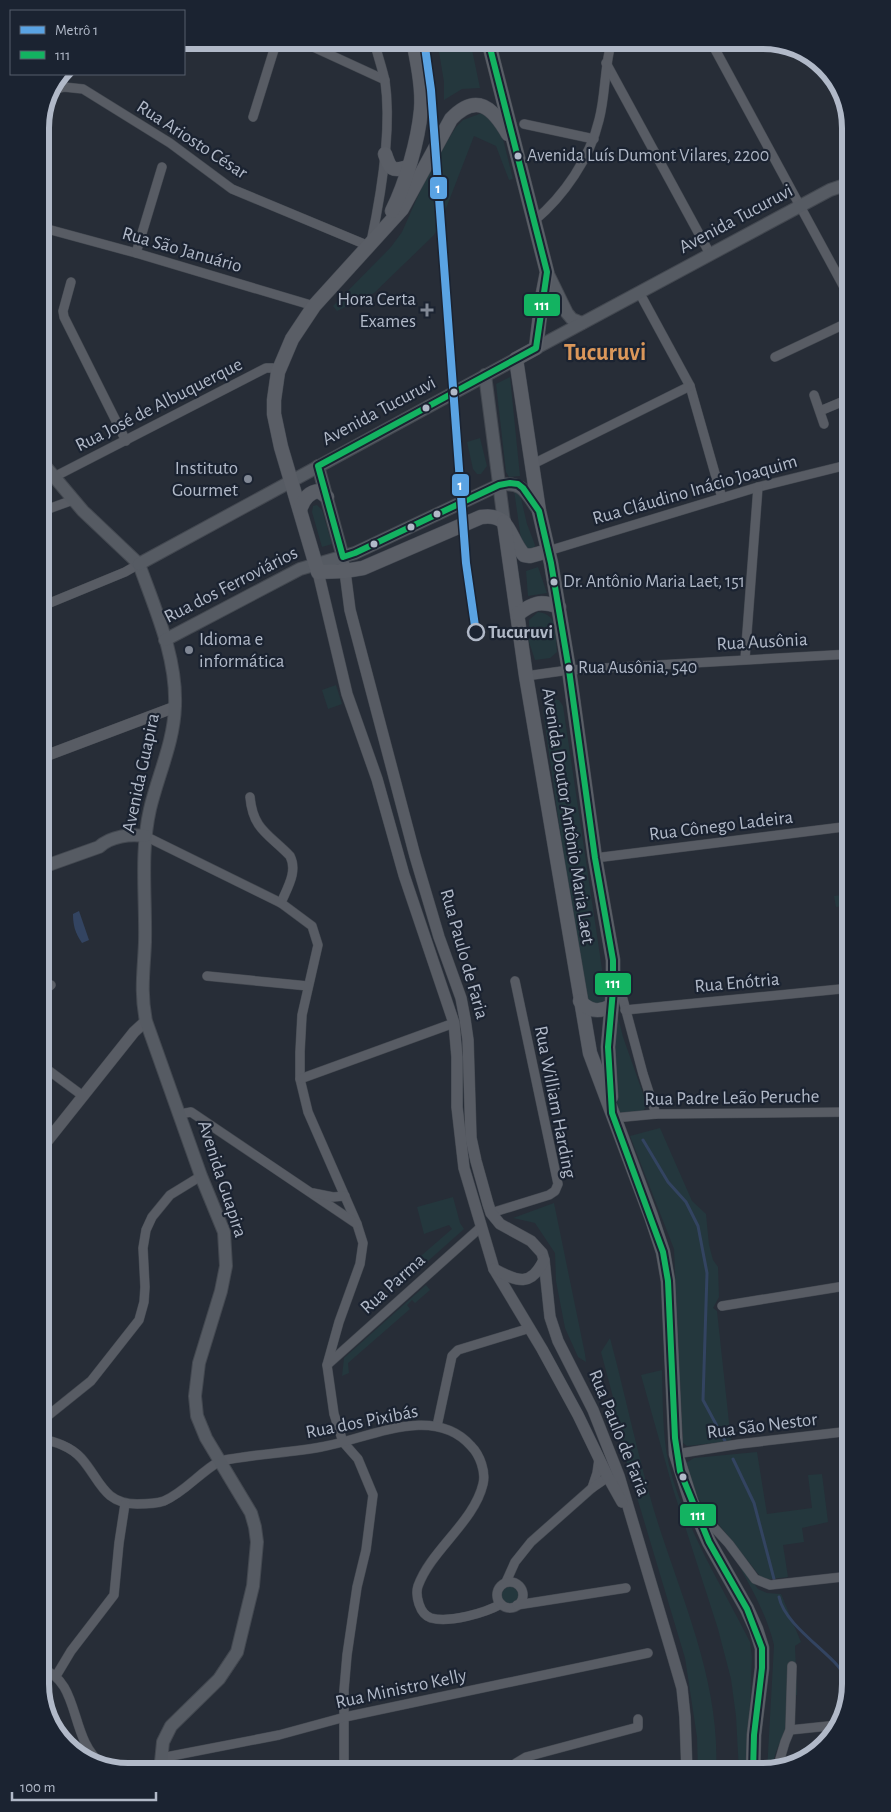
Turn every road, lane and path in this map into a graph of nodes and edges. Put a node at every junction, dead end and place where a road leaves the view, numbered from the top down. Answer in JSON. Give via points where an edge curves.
{"nodes":[{"id":1,"x":274,"y":49,"type":"edge"},
{"id":2,"x":317,"y":49,"type":"edge"},
{"id":3,"x":376,"y":49,"type":"edge"},
{"id":4,"x":415,"y":49,"type":"edge"},
{"id":5,"x":490,"y":49,"type":"edge"},
{"id":6,"x":610,"y":49,"type":"edge"},
{"id":7,"x":715,"y":49,"type":"edge"},
{"id":8,"x":606,"y":63,"type":"junction"},
{"id":9,"x":384,"y":80,"type":"junction"},
{"id":10,"x":60,"y":88,"type":"edge"},
{"id":11,"x":253,"y":117,"type":"dead end"},
{"id":12,"x":524,"y":124,"type":"dead end"},
{"id":13,"x":594,"y":139,"type":"junction"},
{"id":14,"x":515,"y":148,"type":"junction"},
{"id":15,"x":385,"y":154,"type":"junction"},
{"id":16,"x":162,"y":167,"type":"dead end"},
{"id":17,"x":408,"y":167,"type":"junction"},
{"id":18,"x":842,"y":186,"type":"edge"},
{"id":19,"x":801,"y":206,"type":"junction"},
{"id":20,"x":534,"y":221,"type":"junction"},
{"id":21,"x":49,"y":229,"type":"edge"},
{"id":22,"x":372,"y":243,"type":"junction"},
{"id":23,"x":136,"y":253,"type":"junction"},
{"id":24,"x":710,"y":254,"type":"junction"},
{"id":25,"x":547,"y":272,"type":"junction"},
{"id":26,"x":71,"y":282,"type":"dead end"},
{"id":27,"x":842,"y":283,"type":"edge"},
{"id":28,"x":639,"y":292,"type":"junction"},
{"id":29,"x":314,"y":306,"type":"junction"},
{"id":30,"x":582,"y":323,"type":"junction"},
{"id":31,"x":842,"y":325,"type":"edge"},
{"id":32,"x":536,"y":348,"type":"junction"},
{"id":33,"x":775,"y":357,"type":"dead end"},
{"id":34,"x":516,"y":359,"type":"junction"},
{"id":35,"x":278,"y":372,"type":"junction"},
{"id":36,"x":485,"y":375,"type":"junction"},
{"id":37,"x":690,"y":386,"type":"junction"},
{"id":38,"x":814,"y":395,"type":"dead end"},
{"id":39,"x":842,"y":402,"type":"edge"},
{"id":40,"x":820,"y":411,"type":"junction"},
{"id":41,"x":824,"y":424,"type":"dead end"},
{"id":42,"x":126,"y":441,"type":"junction"},
{"id":43,"x":533,"y":464,"type":"junction"},
{"id":44,"x":318,"y":466,"type":"junction"},
{"id":45,"x":842,"y":466,"type":"edge"},
{"id":46,"x":49,"y":471,"type":"edge"},
{"id":47,"x":54,"y":477,"type":"junction"},
{"id":48,"x":292,"y":480,"type":"junction"},
{"id":49,"x":499,"y":485,"type":"junction"},
{"id":50,"x":758,"y":487,"type":"junction"},
{"id":51,"x":327,"y":497,"type":"junction"},
{"id":52,"x":722,"y":498,"type":"junction"},
{"id":53,"x":73,"y":500,"type":"junction"},
{"id":54,"x":49,"y":509,"type":"edge"},
{"id":55,"x":300,"y":510,"type":"junction"},
{"id":56,"x":539,"y":511,"type":"junction"},
{"id":57,"x":504,"y":522,"type":"junction"},
{"id":58,"x":548,"y":550,"type":"junction"},
{"id":59,"x":138,"y":564,"type":"junction"},
{"id":60,"x":344,"y":564,"type":"junction"},
{"id":61,"x":317,"y":568,"type":"junction"},
{"id":62,"x":49,"y":603,"type":"edge"},
{"id":63,"x":559,"y":606,"type":"junction"},
{"id":64,"x":518,"y":614,"type":"junction"},
{"id":65,"x":165,"y":640,"type":"junction"},
{"id":66,"x":842,"y":654,"type":"edge"},
{"id":67,"x":745,"y":659,"type":"junction"},
{"id":68,"x":569,"y":670,"type":"junction"},
{"id":69,"x":526,"y":676,"type":"junction"},
{"id":70,"x":175,"y":707,"type":"junction"},
{"id":71,"x":49,"y":755,"type":"edge"},
{"id":72,"x":394,"y":774,"type":"junction"},
{"id":73,"x":376,"y":779,"type":"junction"},
{"id":74,"x":250,"y":797,"type":"dead end"},
{"id":75,"x":842,"y":827,"type":"edge"},
{"id":76,"x":145,"y":836,"type":"junction"},
{"id":77,"x":594,"y":858,"type":"junction"},
{"id":78,"x":49,"y":865,"type":"edge"},
{"id":79,"x":281,"y":903,"type":"junction"},
{"id":80,"x":613,"y":960,"type":"junction"},
{"id":81,"x":207,"y":976,"type":"dead end"},
{"id":82,"x":515,"y":981,"type":"dead end"},
{"id":83,"x":308,"y":986,"type":"junction"},
{"id":84,"x":842,"y":989,"type":"edge"},
{"id":85,"x":580,"y":1001,"type":"junction"},
{"id":86,"x":610,"y":1006,"type":"junction"},
{"id":87,"x":625,"y":1010,"type":"junction"},
{"id":88,"x":146,"y":1021,"type":"junction"},
{"id":89,"x":454,"y":1023,"type":"junction"},
{"id":90,"x":49,"y":1071,"type":"edge"},
{"id":91,"x":300,"y":1079,"type":"junction"},
{"id":92,"x":83,"y":1096,"type":"junction"},
{"id":93,"x":842,"y":1112,"type":"edge"},
{"id":94,"x":180,"y":1114,"type":"junction"},
{"id":95,"x":656,"y":1114,"type":"junction"},
{"id":96,"x":613,"y":1115,"type":"junction"},
{"id":97,"x":49,"y":1139,"type":"edge"},
{"id":98,"x":201,"y":1176,"type":"junction"},
{"id":99,"x":308,"y":1192,"type":"junction"},
{"id":100,"x":345,"y":1196,"type":"junction"},
{"id":101,"x":491,"y":1213,"type":"junction"},
{"id":102,"x":357,"y":1224,"type":"junction"},
{"id":103,"x":481,"y":1228,"type":"junction"},
{"id":104,"x":544,"y":1260,"type":"junction"},
{"id":105,"x":494,"y":1269,"type":"junction"},
{"id":106,"x":842,"y":1286,"type":"edge"},
{"id":107,"x":722,"y":1306,"type":"dead end"},
{"id":108,"x":530,"y":1328,"type":"junction"},
{"id":109,"x":327,"y":1365,"type":"junction"},
{"id":110,"x":49,"y":1415,"type":"edge"},
{"id":111,"x":437,"y":1426,"type":"junction"},
{"id":112,"x":842,"y":1432,"type":"edge"},
{"id":113,"x":49,"y":1440,"type":"edge"},
{"id":114,"x":343,"y":1442,"type":"junction"},
{"id":115,"x":676,"y":1454,"type":"junction"},
{"id":116,"x":599,"y":1459,"type":"junction"},
{"id":117,"x":220,"y":1461,"type":"junction"},
{"id":118,"x":608,"y":1477,"type":"junction"},
{"id":119,"x":592,"y":1488,"type":"junction"},
{"id":120,"x":691,"y":1501,"type":"junction"},
{"id":121,"x":125,"y":1504,"type":"junction"},
{"id":122,"x":632,"y":1517,"type":"junction"},
{"id":123,"x":842,"y":1577,"type":"edge"},
{"id":124,"x":506,"y":1582,"type":"junction"},
{"id":125,"x":626,"y":1588,"type":"dead end"},
{"id":126,"x":500,"y":1604,"type":"junction"},
{"id":127,"x":516,"y":1605,"type":"junction"},
{"id":128,"x":648,"y":1653,"type":"dead end"},
{"id":129,"x":792,"y":1666,"type":"dead end"},
{"id":130,"x":49,"y":1671,"type":"edge"},
{"id":131,"x":56,"y":1676,"type":"junction"},
{"id":132,"x":344,"y":1717,"type":"junction"},
{"id":133,"x":638,"y":1719,"type":"dead end"},
{"id":134,"x":829,"y":1728,"type":"edge"},
{"id":135,"x":790,"y":1730,"type":"junction"},
{"id":136,"x":92,"y":1754,"type":"edge"},
{"id":137,"x":161,"y":1758,"type":"junction"},
{"id":138,"x":779,"y":1762,"type":"edge"},
{"id":139,"x":161,"y":1763,"type":"edge"},
{"id":140,"x":343,"y":1763,"type":"edge"},
{"id":141,"x":516,"y":1763,"type":"edge"},
{"id":142,"x":687,"y":1763,"type":"edge"},
{"id":143,"x":754,"y":1763,"type":"edge"}],
"edges":[{"from":1,"to":11,"type":"street"},
{"from":2,"to":9,"type":"street"},
{"from":3,"to":9,"type":"street"},
{"from":4,"to":17,"type":"main road","via":[[421,109]]},
{"from":5,"to":14,"type":"main road"},
{"from":6,"to":8,"type":"street"},
{"from":7,"to":19,"type":"street"},
{"from":8,"to":13,"type":"street","via":[[600,118]]},
{"from":8,"to":24,"type":"street"},
{"from":9,"to":15,"type":"street","via":[[387,102]]},
{"from":10,"to":22,"type":"street","name":"Rua Ariosto César","via":[[82,89],[170,144],[232,188]]},
{"from":12,"to":13,"type":"street"},
{"from":13,"to":20,"type":"street","via":[[568,185]]},
{"from":14,"to":20,"type":"main road"},
{"from":14,"to":22,"type":"main road","via":[[499,119],[490,110],[482,105],[460,110],[402,209]]},
{"from":15,"to":17,"type":"main road","via":[[388,164],[394,169]]},
{"from":15,"to":22,"type":"street"},
{"from":16,"to":23,"type":"street"},
{"from":17,"to":22,"type":"main road","via":[[397,201]]},
{"from":18,"to":19,"type":"main road","name":"Avenida Tucuruvi"},
{"from":19,"to":24,"type":"main road","name":"Avenida Tucuruvi"},
{"from":19,"to":27,"type":"street"},
{"from":20,"to":25,"type":"main road"},
{"from":21,"to":23,"type":"street","name":"Rua São Januário"},
{"from":22,"to":29,"type":"main road","name":"Rua Paulo de Faria"},
{"from":23,"to":29,"type":"street","name":"Rua São Januário"},
{"from":24,"to":28,"type":"main road","name":"Avenida Tucuruvi"},
{"from":25,"to":30,"type":"main road","via":[[567,313]]},
{"from":25,"to":32,"type":"main road"},
{"from":26,"to":42,"type":"street","via":[[64,317]]},
{"from":28,"to":30,"type":"main road","name":"Avenida Tucuruvi"},
{"from":28,"to":37,"type":"street"},
{"from":29,"to":35,"type":"main road","name":"Rua Paulo de Faria","via":[[292,339]]},
{"from":30,"to":32,"type":"main road","name":"Avenida Tucuruvi"},
{"from":31,"to":33,"type":"street"},
{"from":32,"to":34,"type":"main road","name":"Avenida Tucuruvi"},
{"from":34,"to":36,"type":"main road","name":"Avenida Tucuruvi"},
{"from":34,"to":43,"type":"main road","name":"Avenida Doutor Antônio Maria Laet"},
{"from":35,"to":42,"type":"street","name":"Rua José de Albuquerque","via":[[266,368]]},
{"from":35,"to":48,"type":"main road","name":"Rua Paulo de Faria","via":[[274,414]]},
{"from":36,"to":44,"type":"main road","name":"Avenida Tucuruvi"},
{"from":36,"to":49,"type":"main road","name":"Avenida Doutor Antônio Maria Laet"},
{"from":37,"to":43,"type":"street"},
{"from":37,"to":52,"type":"street"},
{"from":38,"to":40,"type":"street"},
{"from":39,"to":40,"type":"street"},
{"from":40,"to":41,"type":"street"},
{"from":42,"to":47,"type":"street","name":"Rua José de Albuquerque"},
{"from":43,"to":56,"type":"main road","name":"Avenida Doutor Antônio Maria Laet"},
{"from":44,"to":48,"type":"main road","name":"Avenida Tucuruvi"},
{"from":44,"to":51,"type":"main road","name":"Rua Paulo de Faria"},
{"from":45,"to":50,"type":"street","name":"Rua Cláudino Inácio Joaquim"},
{"from":46,"to":47,"type":"main road"},
{"from":47,"to":53,"type":"main road"},
{"from":48,"to":55,"type":"main road","name":"Rua Paulo de Faria"},
{"from":48,"to":59,"type":"main road","name":"Avenida Tucuruvi"},
{"from":49,"to":56,"type":"main road","via":[[518,484]]},
{"from":49,"to":57,"type":"main road","name":"Avenida Doutor Antônio Maria Laet"},
{"from":49,"to":60,"type":"main road","via":[[355,553]]},
{"from":50,"to":52,"type":"street","name":"Rua Cláudino Inácio Joaquim"},
{"from":50,"to":67,"type":"street"},
{"from":51,"to":55,"type":"main road","via":[[319,491],[312,493]]},
{"from":51,"to":60,"type":"main road","name":"Rua Paulo de Faria"},
{"from":52,"to":58,"type":"street","name":"Rua Cláudino Inácio Joaquim"},
{"from":53,"to":54,"type":"street"},
{"from":53,"to":59,"type":"main road"},
{"from":55,"to":61,"type":"main road","name":"Rua Paulo de Faria"},
{"from":56,"to":58,"type":"main road","name":"Avenida Doutor Antônio Maria Laet"},
{"from":57,"to":58,"type":"main road","name":"Avenida Doutor Antônio Maria Laet","via":[[524,555]]},
{"from":57,"to":60,"type":"main road","via":[[496,516],[481,517],[363,568]]},
{"from":57,"to":64,"type":"main road","name":"Avenida Doutor Antônio Maria Laet"},
{"from":58,"to":63,"type":"main road","name":"Avenida Doutor Antônio Maria Laet"},
{"from":59,"to":62,"type":"street"},
{"from":59,"to":65,"type":"main road","name":"Avenida Guapira"},
{"from":60,"to":61,"type":"main road"},
{"from":60,"to":72,"type":"street","name":"Rua Paulo de Faria","via":[[350,610]]},
{"from":61,"to":65,"type":"main road","name":"Rua dos Ferroviários","via":[[300,569]]},
{"from":61,"to":73,"type":"street","name":"Rua Paulo de Faria","via":[[347,694]]},
{"from":63,"to":64,"type":"main road","via":[[539,603]]},
{"from":63,"to":68,"type":"main road","name":"Avenida Doutor Antônio Maria Laet"},
{"from":64,"to":69,"type":"main road","name":"Avenida Doutor Antônio Maria Laet"},
{"from":65,"to":70,"type":"main road","name":"Avenida Guapira","via":[[174,683]]},
{"from":66,"to":67,"type":"street","name":"Rua Ausônia"},
{"from":67,"to":68,"type":"street","name":"Rua Ausônia"},
{"from":68,"to":69,"type":"street","name":"Rua Ausônia"},
{"from":68,"to":77,"type":"main road","name":"Avenida Doutor Antônio Maria Laet"},
{"from":69,"to":85,"type":"main road","name":"Avenida Doutor Antônio Maria Laet"},
{"from":70,"to":71,"type":"street"},
{"from":70,"to":76,"type":"main road","name":"Avenida Guapira"},
{"from":72,"to":73,"type":"street","via":[[386,772]]},
{"from":72,"to":101,"type":"street","name":"Rua Paulo de Faria","via":[[439,937],[461,998],[468,1040],[471,1138]]},
{"from":73,"to":89,"type":"street","name":"Rua Paulo de Faria"},
{"from":74,"to":79,"type":"street","via":[[255,821],[293,862],[294,870]]},
{"from":75,"to":77,"type":"street","name":"Rua Cônego Ladeira"},
{"from":76,"to":78,"type":"main road","via":[[106,849],[99,847]]},
{"from":76,"to":79,"type":"street"},
{"from":76,"to":88,"type":"main road","name":"Avenida Guapira","via":[[142,987]]},
{"from":77,"to":80,"type":"main road","name":"Avenida Doutor Antônio Maria Laet"},
{"from":79,"to":83,"type":"street","via":[[308,922],[316,936],[318,945]]},
{"from":80,"to":86,"type":"main road","name":"Avenida Doutor Antônio Maria Laet"},
{"from":80,"to":87,"type":"street","name":"Avenida Doutor Antônio Maria Laet"},
{"from":81,"to":83,"type":"street"},
{"from":82,"to":101,"type":"street","name":"Rua William Harding","via":[[558,1184],[549,1196]]},
{"from":83,"to":91,"type":"street","via":[[302,1015]]},
{"from":84,"to":87,"type":"street","name":"Rua Enótria"},
{"from":85,"to":86,"type":"main road","via":[[591,1010]]},
{"from":85,"to":96,"type":"main road","name":"Avenida Doutor Antônio Maria Laet","via":[[590,1053]]},
{"from":86,"to":96,"type":"main road","name":"Avenida Doutor Antônio Maria Laet","via":[[608,1047]]},
{"from":87,"to":95,"type":"street","name":"Avenida Doutor Antônio Maria Laet"},
{"from":88,"to":92,"type":"street"},
{"from":88,"to":94,"type":"main road","name":"Avenida Guapira"},
{"from":89,"to":91,"type":"street"},
{"from":89,"to":103,"type":"street","name":"Rua Paulo de Faria","via":[[460,1142]]},
{"from":90,"to":92,"type":"street"},
{"from":91,"to":100,"type":"street","via":[[308,1112]]},
{"from":92,"to":97,"type":"street"},
{"from":93,"to":95,"type":"street","name":"Rua Padre Leão Peruche"},
{"from":94,"to":98,"type":"main road","name":"Avenida Guapira"},
{"from":94,"to":99,"type":"street","via":[[191,1112]]},
{"from":95,"to":96,"type":"street","name":"Rua Padre Leão Peruche"},
{"from":96,"to":115,"type":"main road","name":"Avenida Doutor Antônio Maria Laet","via":[[663,1252],[668,1280]]},
{"from":98,"to":110,"type":"street","via":[[170,1195],[146,1230],[144,1302],[138,1320],[91,1381]]},
{"from":98,"to":117,"type":"main road","name":"Avenida Guapira","via":[[224,1232],[226,1266],[200,1363],[195,1406],[206,1438]]},
{"from":99,"to":100,"type":"street"},
{"from":99,"to":102,"type":"street"},
{"from":100,"to":102,"type":"street"},
{"from":101,"to":104,"type":"street","name":"Rua Paulo de Faria","via":[[506,1228],[531,1241],[542,1252]]},
{"from":102,"to":109,"type":"street","via":[[362,1243],[360,1264]]},
{"from":103,"to":105,"type":"street","name":"Rua Paulo de Faria"},
{"from":103,"to":109,"type":"street","name":"Rua Parma"},
{"from":104,"to":105,"type":"street","via":[[534,1276],[523,1280]]},
{"from":104,"to":122,"type":"street","name":"Rua Paulo de Faria","via":[[550,1317],[558,1341],[593,1410]]},
{"from":105,"to":108,"type":"street","name":"Rua Paulo de Faria"},
{"from":106,"to":107,"type":"street"},
{"from":108,"to":111,"type":"street","via":[[458,1350],[452,1356]]},
{"from":108,"to":116,"type":"street","name":"Rua Paulo de Faria"},
{"from":109,"to":114,"type":"street","via":[[334,1414]]},
{"from":111,"to":114,"type":"street","name":"Rua dos Pixibás","via":[[383,1430]]},
{"from":111,"to":126,"type":"street","name":"Rua dos Pixibás","via":[[455,1432],[475,1450],[484,1472],[484,1482],[472,1508],[424,1574],[417,1598],[431,1618],[480,1614]]},
{"from":112,"to":115,"type":"street","name":"Rua São Nestor"},
{"from":113,"to":121,"type":"street","via":[[69,1448],[81,1458],[109,1496]]},
{"from":114,"to":117,"type":"street","name":"Rua dos Pixibás"},
{"from":114,"to":132,"type":"street","via":[[358,1459],[373,1495],[349,1639]]},
{"from":115,"to":120,"type":"main road","name":"Avenida Doutor Antônio Maria Laet"},
{"from":116,"to":118,"type":"street","name":"Rua Paulo de Faria"},
{"from":116,"to":119,"type":"street"},
{"from":117,"to":121,"type":"street","via":[[163,1501]]},
{"from":117,"to":137,"type":"main road","name":"Avenida Guapira","via":[[251,1513],[255,1527],[253,1586],[237,1652],[219,1679],[171,1726],[163,1742]]},
{"from":118,"to":119,"type":"street"},
{"from":118,"to":122,"type":"street","name":"Rua Paulo de Faria"},
{"from":119,"to":124,"type":"street","via":[[531,1542],[515,1562]]},
{"from":120,"to":123,"type":"street","name":"Avenida Doutor Antônio Maria Laet","via":[[755,1578],[770,1585]]},
{"from":120,"to":143,"type":"main road","name":"Avenida Doutor Antônio Maria Laet","via":[[709,1542],[747,1608],[762,1648]]},
{"from":121,"to":131,"type":"street","via":[[114,1596],[70,1651]]},
{"from":122,"to":142,"type":"street","via":[[682,1688]]},
{"from":124,"to":126,"type":"street","via":[[497,1592]]},
{"from":124,"to":127,"type":"street","via":[[514,1582],[522,1591],[522,1599]]},
{"from":125,"to":127,"type":"street"},
{"from":126,"to":127,"type":"street"},
{"from":128,"to":132,"type":"street","name":"Rua Ministro Kelly"},
{"from":129,"to":135,"type":"street"},
{"from":130,"to":131,"type":"street"},
{"from":131,"to":136,"type":"street","via":[[69,1693],[79,1730]]},
{"from":132,"to":137,"type":"street","name":"Rua Ministro Kelly","via":[[279,1735]]},
{"from":132,"to":140,"type":"street"},
{"from":133,"to":141,"type":"street","via":[[638,1727]]},
{"from":134,"to":135,"type":"street"},
{"from":135,"to":138,"type":"street"},
{"from":137,"to":139,"type":"main road","name":"Avenida Guapira"}]}
